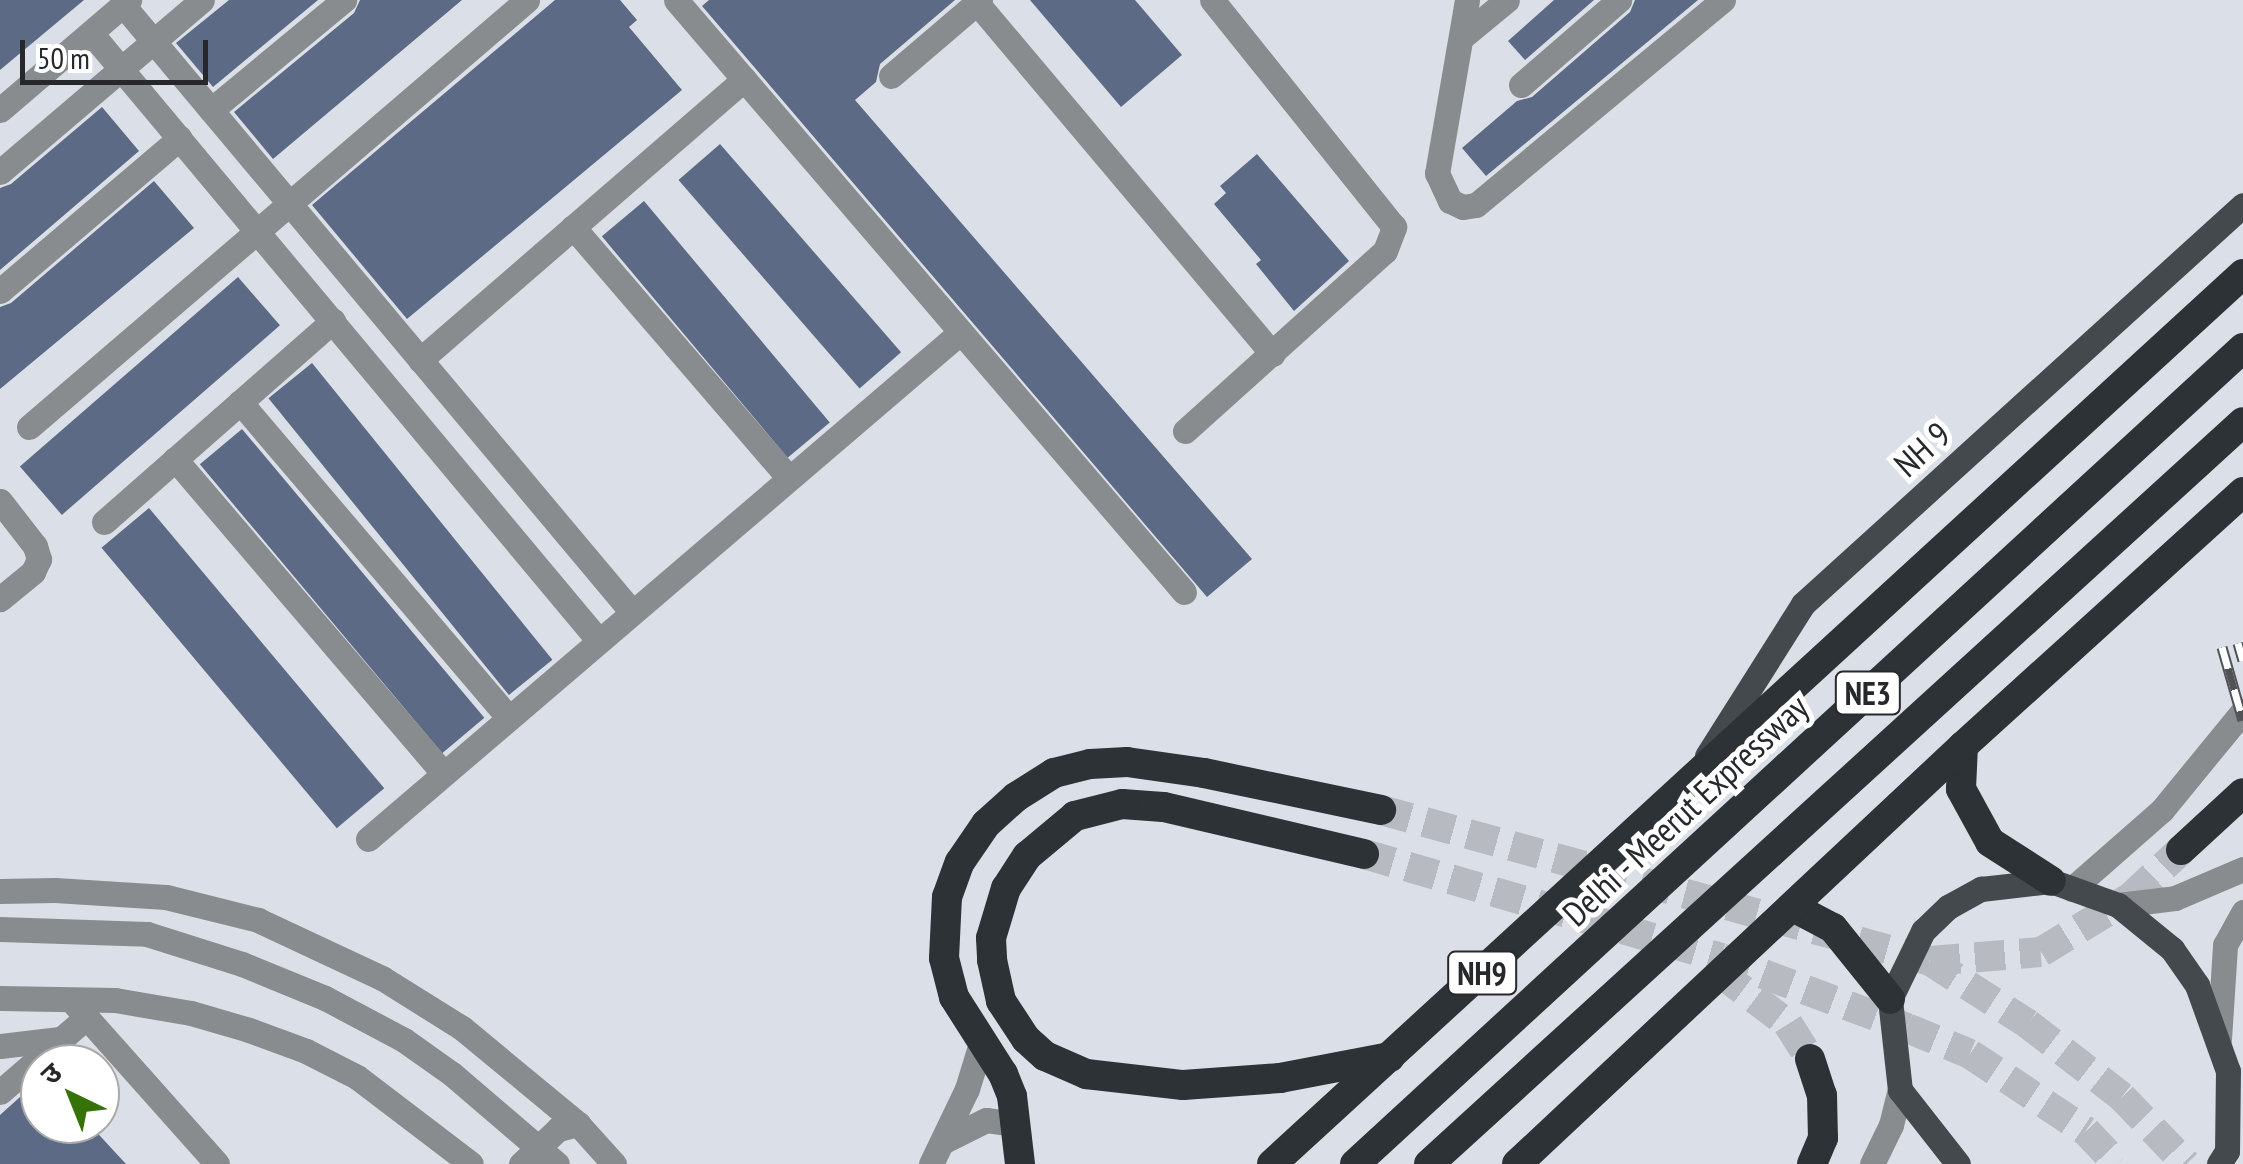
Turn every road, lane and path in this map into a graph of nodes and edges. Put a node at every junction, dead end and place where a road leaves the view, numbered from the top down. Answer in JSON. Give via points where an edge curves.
{"nodes":[{"id":1,"x":202,"y":0,"type":"edge"},
{"id":2,"x":344,"y":0,"type":"edge"},
{"id":3,"x":526,"y":0,"type":"edge"},
{"id":4,"x":676,"y":0,"type":"edge"},
{"id":5,"x":1212,"y":0,"type":"edge"},
{"id":6,"x":1467,"y":0,"type":"edge"},
{"id":7,"x":1507,"y":0,"type":"edge"},
{"id":8,"x":1619,"y":0,"type":"edge"},
{"id":9,"x":1723,"y":0,"type":"edge"},
{"id":10,"x":978,"y":1,"type":"edge"},
{"id":11,"x":126,"y":3,"type":"edge"},
{"id":12,"x":91,"y":32,"type":"junction"},
{"id":13,"x":1462,"y":37,"type":"junction"},
{"id":14,"x":154,"y":42,"type":"junction"},
{"id":15,"x":122,"y":69,"type":"junction"},
{"id":16,"x":891,"y":76,"type":"dead end"},
{"id":17,"x":744,"y":79,"type":"junction"},
{"id":18,"x":1520,"y":85,"type":"dead end"},
{"id":19,"x":0,"y":110,"type":"edge"},
{"id":20,"x":211,"y":110,"type":"junction"},
{"id":21,"x":180,"y":138,"type":"junction"},
{"id":22,"x":0,"y":172,"type":"edge"},
{"id":23,"x":290,"y":204,"type":"junction"},
{"id":24,"x":2243,"y":205,"type":"edge"},
{"id":25,"x":573,"y":227,"type":"junction"},
{"id":26,"x":258,"y":232,"type":"junction"},
{"id":27,"x":2243,"y":274,"type":"edge"},
{"id":28,"x":0,"y":291,"type":"edge"},
{"id":29,"x":332,"y":321,"type":"junction"},
{"id":30,"x":960,"y":332,"type":"junction"},
{"id":31,"x":2243,"y":348,"type":"edge"},
{"id":32,"x":1273,"y":354,"type":"junction"},
{"id":33,"x":420,"y":360,"type":"junction"},
{"id":34,"x":240,"y":402,"type":"junction"},
{"id":35,"x":2243,"y":422,"type":"edge"},
{"id":36,"x":29,"y":428,"type":"dead end"},
{"id":37,"x":1185,"y":431,"type":"dead end"},
{"id":38,"x":174,"y":460,"type":"junction"},
{"id":39,"x":789,"y":478,"type":"junction"},
{"id":40,"x":2243,"y":492,"type":"edge"},
{"id":41,"x":0,"y":501,"type":"edge"},
{"id":42,"x":104,"y":522,"type":"dead end"},
{"id":43,"x":1184,"y":592,"type":"dead end"},
{"id":44,"x":0,"y":599,"type":"edge"},
{"id":45,"x":632,"y":612,"type":"junction"},
{"id":46,"x":599,"y":641,"type":"junction"},
{"id":47,"x":2243,"y":711,"type":"edge"},
{"id":48,"x":509,"y":718,"type":"junction"},
{"id":49,"x":1963,"y":746,"type":"junction"},
{"id":50,"x":444,"y":774,"type":"junction"},
{"id":51,"x":1690,"y":782,"type":"junction"},
{"id":52,"x":2243,"y":792,"type":"edge"},
{"id":53,"x":1381,"y":810,"type":"tunnel mouth"},
{"id":54,"x":368,"y":840,"type":"dead end"},
{"id":55,"x":2181,"y":850,"type":"tunnel mouth"},
{"id":56,"x":1364,"y":854,"type":"tunnel mouth"},
{"id":57,"x":2243,"y":869,"type":"edge"},
{"id":58,"x":2062,"y":885,"type":"junction"},
{"id":59,"x":0,"y":892,"type":"edge"},
{"id":60,"x":102,"y":893,"type":"junction"},
{"id":61,"x":2118,"y":905,"type":"junction"},
{"id":62,"x":1793,"y":908,"type":"junction"},
{"id":63,"x":2243,"y":912,"type":"edge"},
{"id":64,"x":0,"y":929,"type":"edge"},
{"id":65,"x":96,"y":932,"type":"junction"},
{"id":66,"x":0,"y":998,"type":"edge"},
{"id":67,"x":1890,"y":999,"type":"junction"},
{"id":68,"x":80,"y":1008,"type":"junction"},
{"id":69,"x":60,"y":1039,"type":"junction"},
{"id":70,"x":2219,"y":1039,"type":"junction"},
{"id":71,"x":982,"y":1040,"type":"junction"},
{"id":72,"x":0,"y":1046,"type":"edge"},
{"id":73,"x":1390,"y":1057,"type":"junction"},
{"id":74,"x":1810,"y":1059,"type":"tunnel mouth"},
{"id":75,"x":1900,"y":1090,"type":"junction"},
{"id":76,"x":0,"y":1092,"type":"edge"},
{"id":77,"x":578,"y":1124,"type":"junction"},
{"id":78,"x":1016,"y":1124,"type":"junction"},
{"id":79,"x":944,"y":1141,"type":"junction"},
{"id":80,"x":548,"y":1154,"type":"edge"},
{"id":81,"x":2228,"y":1160,"type":"edge"},
{"id":82,"x":218,"y":1164,"type":"edge"},
{"id":83,"x":471,"y":1164,"type":"edge"},
{"id":84,"x":521,"y":1164,"type":"edge"},
{"id":85,"x":614,"y":1164,"type":"edge"},
{"id":86,"x":931,"y":1164,"type":"edge"},
{"id":87,"x":1020,"y":1164,"type":"edge"},
{"id":88,"x":1272,"y":1164,"type":"edge"},
{"id":89,"x":1355,"y":1164,"type":"edge"},
{"id":90,"x":1428,"y":1164,"type":"edge"},
{"id":91,"x":1516,"y":1164,"type":"edge"},
{"id":92,"x":1812,"y":1164,"type":"edge"},
{"id":93,"x":1872,"y":1164,"type":"edge"},
{"id":94,"x":1958,"y":1164,"type":"edge"}],
"edges":[{"from":1,"to":14,"type":"street"},
{"from":2,"to":20,"type":"street"},
{"from":3,"to":23,"type":"street"},
{"from":4,"to":17,"type":"street"},
{"from":5,"to":32,"type":"street","via":[[1394,227],[1385,251]]},
{"from":6,"to":13,"type":"street"},
{"from":7,"to":13,"type":"street"},
{"from":8,"to":18,"type":"street"},
{"from":9,"to":13,"type":"street","via":[[1476,206],[1462,208],[1450,201],[1437,173]]},
{"from":10,"to":16,"type":"street"},
{"from":10,"to":32,"type":"street"},
{"from":11,"to":12,"type":"street"},
{"from":11,"to":14,"type":"street"},
{"from":12,"to":15,"type":"street"},
{"from":12,"to":19,"type":"street"},
{"from":14,"to":15,"type":"street"},
{"from":14,"to":20,"type":"street"},
{"from":15,"to":21,"type":"street"},
{"from":15,"to":22,"type":"street"},
{"from":17,"to":25,"type":"street"},
{"from":17,"to":30,"type":"street"},
{"from":20,"to":23,"type":"street"},
{"from":21,"to":26,"type":"street"},
{"from":21,"to":28,"type":"street"},
{"from":23,"to":26,"type":"street"},
{"from":23,"to":33,"type":"street"},
{"from":24,"to":51,"type":"main road","name":"NH 9","via":[[1803,604]]},
{"from":25,"to":33,"type":"street"},
{"from":25,"to":39,"type":"street"},
{"from":26,"to":29,"type":"street"},
{"from":26,"to":36,"type":"street"},
{"from":27,"to":51,"type":"highway","number":"NH9"},
{"from":29,"to":34,"type":"street"},
{"from":29,"to":46,"type":"street"},
{"from":30,"to":39,"type":"street"},
{"from":30,"to":43,"type":"street"},
{"from":31,"to":89,"type":"highway","name":"Delhi - Meerut Expressway","number":"NE3"},
{"from":32,"to":37,"type":"street"},
{"from":33,"to":45,"type":"street"},
{"from":34,"to":38,"type":"street"},
{"from":34,"to":48,"type":"street"},
{"from":35,"to":90,"type":"highway","number":"NE3"},
{"from":38,"to":42,"type":"street"},
{"from":38,"to":50,"type":"street"},
{"from":39,"to":45,"type":"street"},
{"from":40,"to":49,"type":"highway"},
{"from":41,"to":44,"type":"street","via":[[39,559]]},
{"from":45,"to":46,"type":"street"},
{"from":46,"to":48,"type":"street"},
{"from":47,"to":58,"type":"street","via":[[2162,810]]},
{"from":48,"to":50,"type":"street"},
{"from":49,"to":58,"type":"highway","via":[[1961,789],[1990,842]]},
{"from":49,"to":62,"type":"highway"},
{"from":50,"to":54,"type":"street"},
{"from":51,"to":73,"type":"highway","number":"NH9"},
{"from":52,"to":55,"type":"highway"},
{"from":53,"to":71,"type":"highway","via":[[1127,762],[1054,773],[986,824],[946,897],[947,978]]},
{"from":56,"to":73,"type":"highway","via":[[1163,807],[1122,804],[1075,816],[1026,856],[1006,888],[991,938],[992,960],[1001,1001],[1026,1039],[1045,1056],[1086,1074],[1183,1085],[1280,1078]]},
{"from":57,"to":61,"type":"street","via":[[2176,898]]},
{"from":58,"to":61,"type":"main road"},
{"from":58,"to":67,"type":"main road","via":[[1981,889],[1948,907],[1923,931]]},
{"from":59,"to":60,"type":"street"},
{"from":60,"to":65,"type":"street"},
{"from":60,"to":77,"type":"street","via":[[166,897],[258,920],[382,978],[462,1028]]},
{"from":61,"to":70,"type":"main road","via":[[2172,950],[2197,984]]},
{"from":62,"to":67,"type":"highway","via":[[1833,928]]},
{"from":62,"to":91,"type":"highway"},
{"from":63,"to":70,"type":"street","via":[[2225,945]]},
{"from":64,"to":65,"type":"street"},
{"from":65,"to":80,"type":"street","via":[[147,934],[326,998],[404,1040]]},
{"from":66,"to":68,"type":"street"},
{"from":67,"to":75,"type":"main road"},
{"from":68,"to":69,"type":"street"},
{"from":68,"to":82,"type":"street"},
{"from":68,"to":83,"type":"street","via":[[116,1000],[190,1013],[306,1050],[357,1077]]},
{"from":69,"to":72,"type":"street"},
{"from":69,"to":76,"type":"street"},
{"from":70,"to":81,"type":"main road","via":[[2228,1070]]},
{"from":71,"to":78,"type":"highway","via":[[1003,1074]]},
{"from":71,"to":79,"type":"street"},
{"from":73,"to":88,"type":"highway","number":"NH9"},
{"from":74,"to":92,"type":"highway","via":[[1822,1094],[1824,1138]]},
{"from":75,"to":93,"type":"street"},
{"from":75,"to":94,"type":"main road"},
{"from":77,"to":80,"type":"street","via":[[564,1124]]},
{"from":77,"to":85,"type":"street"},
{"from":78,"to":79,"type":"street","via":[[986,1120]]},
{"from":78,"to":87,"type":"highway"},
{"from":79,"to":86,"type":"street"},
{"from":80,"to":84,"type":"street"}]}
